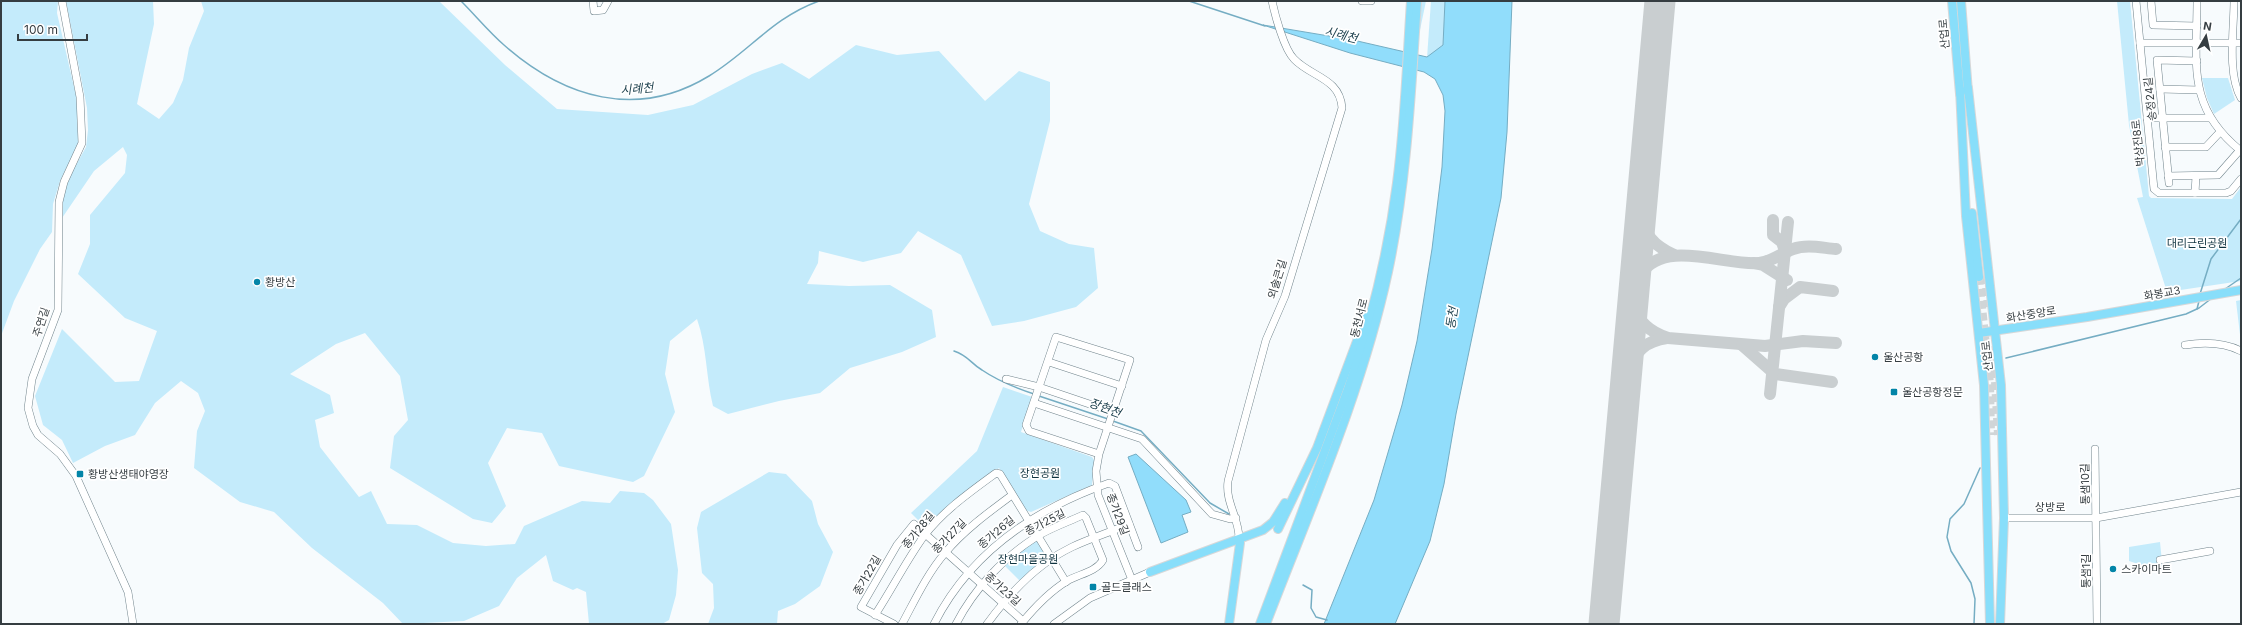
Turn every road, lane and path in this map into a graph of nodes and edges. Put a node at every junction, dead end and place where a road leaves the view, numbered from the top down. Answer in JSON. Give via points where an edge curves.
{"nodes":[{"id":1,"x":62,"y":1,"type":"edge"},
{"id":2,"x":593,"y":1,"type":"edge"},
{"id":3,"x":608,"y":1,"type":"edge"},
{"id":4,"x":1272,"y":1,"type":"edge"},
{"id":5,"x":1362,"y":1,"type":"edge"},
{"id":6,"x":1371,"y":1,"type":"edge"},
{"id":7,"x":1411,"y":1,"type":"edge"},
{"id":8,"x":1417,"y":1,"type":"edge"},
{"id":9,"x":1952,"y":1,"type":"edge"},
{"id":10,"x":1961,"y":1,"type":"edge"},
{"id":11,"x":2136,"y":1,"type":"edge"},
{"id":12,"x":2151,"y":1,"type":"edge"},
{"id":13,"x":2197,"y":1,"type":"edge"},
{"id":14,"x":2234,"y":1,"type":"edge"},
{"id":15,"x":2197,"y":26,"type":"junction"},
{"id":16,"x":2237,"y":26,"type":"edge"},
{"id":17,"x":1412,"y":40,"type":"junction"},
{"id":18,"x":2140,"y":43,"type":"junction"},
{"id":19,"x":2197,"y":43,"type":"junction"},
{"id":20,"x":2237,"y":43,"type":"edge"},
{"id":21,"x":2197,"y":61,"type":"junction"},
{"id":22,"x":2237,"y":61,"type":"edge"},
{"id":23,"x":1964,"y":88,"type":"junction"},
{"id":24,"x":2160,"y":89,"type":"junction"},
{"id":25,"x":2199,"y":90,"type":"junction"},
{"id":26,"x":1407,"y":95,"type":"junction"},
{"id":27,"x":2241,"y":98,"type":"edge"},
{"id":28,"x":2147,"y":118,"type":"junction"},
{"id":29,"x":2163,"y":118,"type":"junction"},
{"id":30,"x":2210,"y":118,"type":"junction"},
{"id":31,"x":2220,"y":132,"type":"junction"},
{"id":32,"x":2165,"y":147,"type":"junction"},
{"id":33,"x":2240,"y":151,"type":"edge"},
{"id":34,"x":2196,"y":176,"type":"junction"},
{"id":35,"x":2241,"y":179,"type":"edge"},
{"id":36,"x":2195,"y":193,"type":"junction"},
{"id":37,"x":1382,"y":271,"type":"junction"},
{"id":38,"x":1982,"y":276,"type":"tunnel mouth"},
{"id":39,"x":2241,"y":290,"type":"edge"},
{"id":40,"x":2087,"y":317,"type":"joint"},
{"id":41,"x":1996,"y":331,"type":"junction"},
{"id":42,"x":1979,"y":333,"type":"junction"},
{"id":43,"x":2185,"y":345,"type":"dead end"},
{"id":44,"x":2241,"y":351,"type":"edge"},
{"id":45,"x":1049,"y":362,"type":"junction"},
{"id":46,"x":1006,"y":379,"type":"dead end"},
{"id":47,"x":1122,"y":386,"type":"junction"},
{"id":48,"x":1039,"y":389,"type":"junction"},
{"id":49,"x":1034,"y":402,"type":"junction"},
{"id":50,"x":1333,"y":405,"type":"junction"},
{"id":51,"x":1112,"y":414,"type":"junction"},
{"id":52,"x":1108,"y":427,"type":"junction"},
{"id":53,"x":2095,"y":449,"type":"dead end"},
{"id":54,"x":1099,"y":454,"type":"junction"},
{"id":55,"x":1096,"y":488,"type":"junction"},
{"id":56,"x":2241,"y":492,"type":"edge"},
{"id":57,"x":1012,"y":495,"type":"junction"},
{"id":58,"x":1236,"y":518,"type":"junction"},
{"id":59,"x":2004,"y":518,"type":"junction"},
{"id":60,"x":2096,"y":518,"type":"junction"},
{"id":61,"x":1029,"y":520,"type":"junction"},
{"id":62,"x":914,"y":524,"type":"joint"},
{"id":63,"x":1129,"y":524,"type":"junction"},
{"id":64,"x":1278,"y":529,"type":"dead end"},
{"id":65,"x":1112,"y":531,"type":"junction"},
{"id":66,"x":925,"y":535,"type":"junction"},
{"id":67,"x":1037,"y":536,"type":"junction"},
{"id":68,"x":1094,"y":538,"type":"junction"},
{"id":69,"x":1242,"y":539,"type":"junction"},
{"id":70,"x":1138,"y":547,"type":"dead end"},
{"id":71,"x":2210,"y":551,"type":"dead end"},
{"id":72,"x":945,"y":553,"type":"junction"},
{"id":73,"x":1051,"y":559,"type":"junction"},
{"id":74,"x":2160,"y":560,"type":"dead end"},
{"id":75,"x":968,"y":572,"type":"junction"},
{"id":76,"x":1150,"y":572,"type":"joint"},
{"id":77,"x":1132,"y":580,"type":"junction"},
{"id":78,"x":1066,"y":582,"type":"junction"},
{"id":79,"x":982,"y":584,"type":"junction"},
{"id":80,"x":1002,"y":603,"type":"junction"},
{"id":81,"x":875,"y":615,"type":"junction"},
{"id":82,"x":1022,"y":623,"type":"edge"},
{"id":83,"x":133,"y":624,"type":"edge"},
{"id":84,"x":894,"y":624,"type":"edge"},
{"id":85,"x":902,"y":624,"type":"edge"},
{"id":86,"x":934,"y":624,"type":"edge"},
{"id":87,"x":956,"y":624,"type":"edge"},
{"id":88,"x":987,"y":624,"type":"edge"},
{"id":89,"x":1054,"y":624,"type":"edge"},
{"id":90,"x":1229,"y":624,"type":"edge"},
{"id":91,"x":1260,"y":624,"type":"edge"},
{"id":92,"x":1266,"y":624,"type":"edge"},
{"id":93,"x":1990,"y":624,"type":"edge"},
{"id":94,"x":2000,"y":624,"type":"edge"},
{"id":95,"x":2097,"y":624,"type":"edge"}],
"edges":[{"from":1,"to":83,"type":"street","name":"주연길","via":[[80,97],[82,143],[64,182],[59,202],[58,310],[32,379],[28,408],[38,435],[60,454],[76,476],[128,592]]},
{"from":2,"to":3,"type":"street","via":[[594,11],[603,10]]},
{"from":4,"to":58,"type":"street","name":"외솔큰길","via":[[1293,58],[1329,81],[1339,95],[1342,108],[1285,296],[1266,340],[1228,481],[1228,496]]},
{"from":5,"to":6,"type":"street"},
{"from":7,"to":17,"type":"main road","name":"동천서로"},
{"from":8,"to":17,"type":"main road","name":"동천서로"},
{"from":9,"to":23,"type":"main road","name":"산업로"},
{"from":10,"to":23,"type":"main road","name":"산업로"},
{"from":11,"to":18,"type":"street","name":"박상진8로"},
{"from":12,"to":15,"type":"street","via":[[2154,25]]},
{"from":13,"to":15,"type":"street"},
{"from":14,"to":16,"type":"street"},
{"from":15,"to":19,"type":"street"},
{"from":16,"to":20,"type":"street"},
{"from":17,"to":26,"type":"main road","name":"동천서로"},
{"from":18,"to":19,"type":"street"},
{"from":18,"to":28,"type":"street","name":"박상진8로"},
{"from":19,"to":20,"type":"street"},
{"from":19,"to":21,"type":"street"},
{"from":20,"to":22,"type":"street"},
{"from":21,"to":24,"type":"street","name":"송정24길","via":[[2157,60]]},
{"from":21,"to":25,"type":"street"},
{"from":22,"to":27,"type":"street","via":[[2234,79]]},
{"from":23,"to":38,"type":"main road","name":"산업로"},
{"from":23,"to":41,"type":"main road","name":"산업로"},
{"from":23,"to":42,"type":"main road","name":"산업로","via":[[1965,194]]},
{"from":24,"to":25,"type":"street"},
{"from":24,"to":29,"type":"street","name":"송정24길"},
{"from":25,"to":30,"type":"street"},
{"from":26,"to":37,"type":"main road","name":"동천서로","via":[[1397,183]]},
{"from":26,"to":92,"type":"main road","name":"동천서로","via":[[1403,183],[1396,232],[1368,352]]},
{"from":28,"to":29,"type":"street"},
{"from":28,"to":36,"type":"street","name":"박상진8로","via":[[2154,189],[2159,193]]},
{"from":29,"to":30,"type":"street"},
{"from":29,"to":32,"type":"street","name":"송정24길"},
{"from":30,"to":31,"type":"street"},
{"from":31,"to":32,"type":"street","via":[[2206,147]]},
{"from":31,"to":33,"type":"street"},
{"from":32,"to":34,"type":"street","name":"송정24길","via":[[2168,179]]},
{"from":33,"to":34,"type":"street","name":"송정24길","via":[[2218,175]]},
{"from":34,"to":36,"type":"street"},
{"from":35,"to":36,"type":"street","name":"박상진8로","via":[[2226,193]]},
{"from":37,"to":50,"type":"main road"},
{"from":37,"to":91,"type":"main road","name":"동천서로","via":[[1362,351]]},
{"from":39,"to":40,"type":"main road","name":"화봉교3"},
{"from":40,"to":41,"type":"main road","name":"화산중앙로"},
{"from":41,"to":42,"type":"main road","name":"화산중앙로"},
{"from":41,"to":59,"type":"main road","name":"산업로","via":[[2003,409]]},
{"from":42,"to":93,"type":"main road","name":"산업로","via":[[1986,408]]},
{"from":43,"to":44,"type":"street","via":[[2204,342],[2229,346]]},
{"from":45,"to":47,"type":"street"},
{"from":45,"to":47,"type":"street","name":"종가29길","via":[[1056,337],[1130,360]]},
{"from":45,"to":48,"type":"street","name":"종가29길"},
{"from":46,"to":48,"type":"street"},
{"from":47,"to":51,"type":"street","name":"종가29길"},
{"from":48,"to":49,"type":"street","name":"종가29길"},
{"from":48,"to":51,"type":"street"},
{"from":49,"to":52,"type":"street"},
{"from":49,"to":54,"type":"street","name":"종가29길","via":[[1026,425],[1029,431]]},
{"from":50,"to":64,"type":"main road","via":[[1317,448]]},
{"from":50,"to":69,"type":"main road","via":[[1281,512],[1268,526]]},
{"from":51,"to":52,"type":"street","name":"종가29길"},
{"from":52,"to":54,"type":"street","name":"종가29길"},
{"from":52,"to":58,"type":"street","via":[[1142,439],[1212,514],[1230,520]]},
{"from":53,"to":60,"type":"street","name":"통샘10길"},
{"from":54,"to":55,"type":"street","name":"종가29길"},
{"from":55,"to":61,"type":"street","name":"종가26길","via":[[1061,502]]},
{"from":55,"to":63,"type":"street","name":"종가26길","via":[[1109,483],[1115,486]]},
{"from":55,"to":65,"type":"street","name":"종가29길"},
{"from":56,"to":60,"type":"street","name":"상방로"},
{"from":57,"to":61,"type":"street"},
{"from":57,"to":66,"type":"street","name":"종가28길","via":[[1000,474],[996,473],[951,507]]},
{"from":57,"to":72,"type":"street","name":"종가27길","via":[[987,513]]},
{"from":58,"to":69,"type":"street","name":"외솔큰길"},
{"from":59,"to":60,"type":"street","name":"상방로"},
{"from":59,"to":94,"type":"main road","name":"산업로"},
{"from":60,"to":95,"type":"street","name":"통샘1길"},
{"from":61,"to":67,"type":"street"},
{"from":61,"to":75,"type":"street","name":"종가26길","via":[[995,545]]},
{"from":62,"to":66,"type":"street","name":"종가23길"},
{"from":62,"to":81,"type":"street","name":"종가22길","via":[[897,545],[861,607]]},
{"from":63,"to":65,"type":"street"},
{"from":63,"to":70,"type":"street","name":"종가26길"},
{"from":65,"to":68,"type":"street"},
{"from":65,"to":77,"type":"street","name":"종가29길"},
{"from":66,"to":72,"type":"street","name":"종가23길"},
{"from":66,"to":81,"type":"street","name":"종가28길","via":[[897,576]]},
{"from":67,"to":68,"type":"street","name":"종가25길","via":[[1083,515]]},
{"from":67,"to":73,"type":"street"},
{"from":67,"to":79,"type":"street","name":"종가25길","via":[[1020,548]]},
{"from":68,"to":73,"type":"street"},
{"from":68,"to":78,"type":"street","via":[[1104,560],[1099,566]]},
{"from":69,"to":76,"type":"main road"},
{"from":69,"to":90,"type":"main road"},
{"from":71,"to":74,"type":"street"},
{"from":72,"to":75,"type":"street","name":"종가23길"},
{"from":72,"to":85,"type":"street","name":"종가27길","via":[[922,586]]},
{"from":73,"to":78,"type":"street"},
{"from":73,"to":80,"type":"street"},
{"from":75,"to":79,"type":"street","name":"종가23길"},
{"from":75,"to":86,"type":"street","name":"종가26길"},
{"from":76,"to":77,"type":"street"},
{"from":77,"to":89,"type":"street","via":[[1090,598]]},
{"from":78,"to":82,"type":"street","via":[[1041,602]]},
{"from":79,"to":80,"type":"street","name":"종가23길"},
{"from":79,"to":87,"type":"street","name":"종가25길","via":[[965,606]]},
{"from":80,"to":82,"type":"street","name":"종가23길"},
{"from":80,"to":88,"type":"street"},
{"from":81,"to":84,"type":"street","name":"종가22길"},
{"from":93,"to":94,"type":"main road","name":"산업로","via":[[1995,435]]}]}
